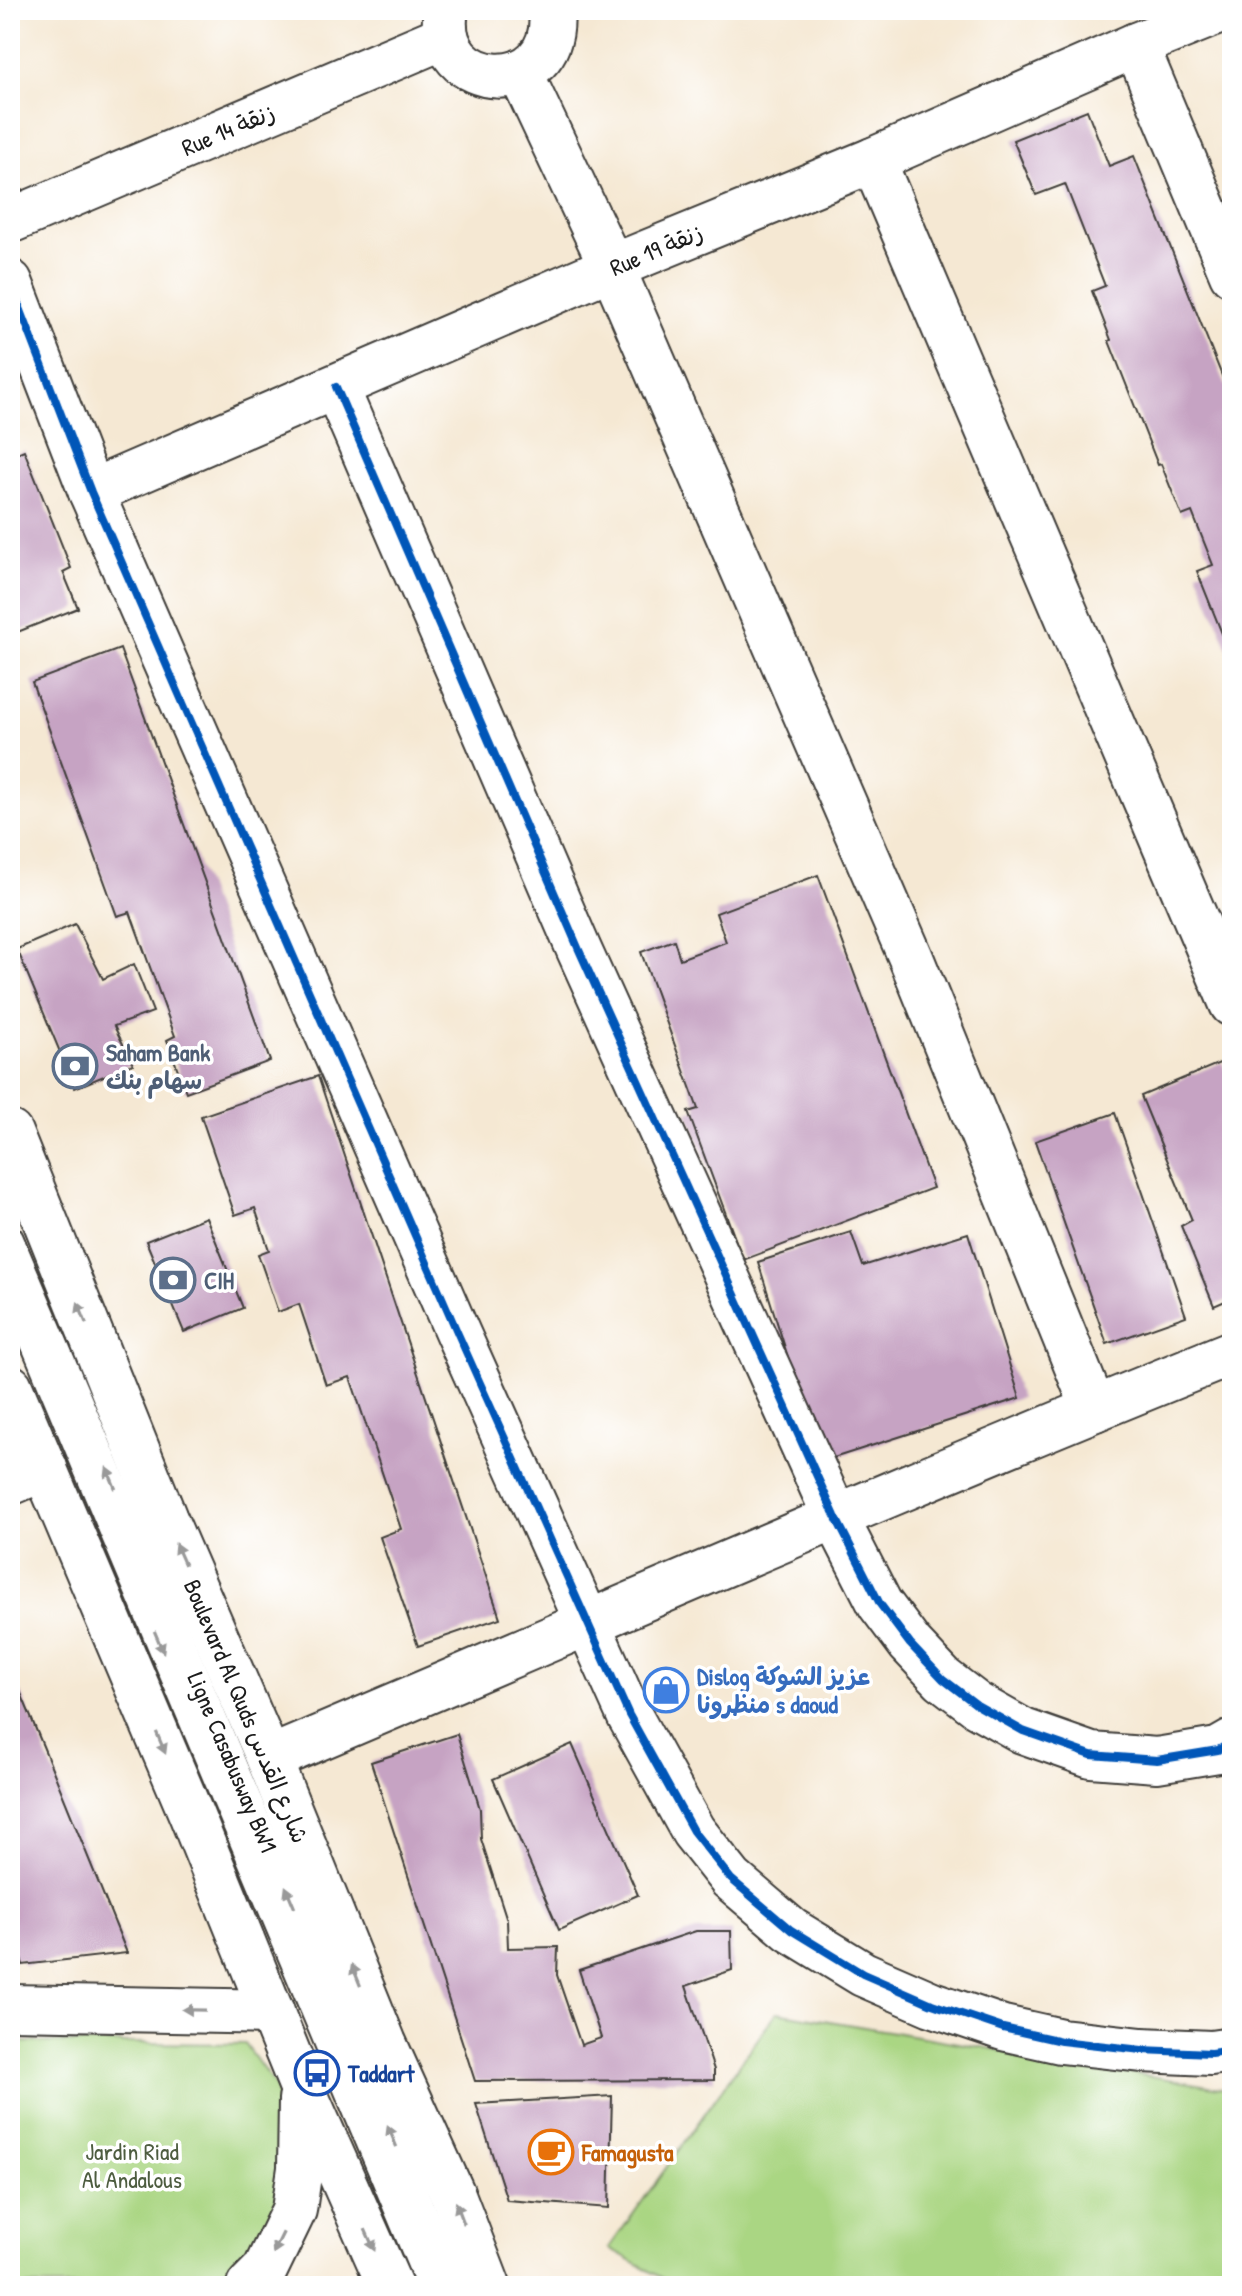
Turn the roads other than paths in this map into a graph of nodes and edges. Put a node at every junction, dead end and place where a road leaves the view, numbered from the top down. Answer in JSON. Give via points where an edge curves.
{"nodes":[{"id":1,"x":551,"y":10,"type":"edge"},
{"id":2,"x":1223,"y":10,"type":"edge"},
{"id":3,"x":446,"y":23,"type":"edge"},
{"id":4,"x":1136,"y":45,"type":"junction"},
{"id":5,"x":520,"y":72,"type":"junction"},
{"id":6,"x":873,"y":160,"type":"junction"},
{"id":7,"x":10,"y":221,"type":"edge"},
{"id":8,"x":612,"y":267,"type":"junction"},
{"id":9,"x":1232,"y":274,"type":"edge"},
{"id":10,"x":10,"y":282,"type":"edge"},
{"id":11,"x":336,"y":387,"type":"junction"},
{"id":12,"x":91,"y":492,"type":"junction"},
{"id":13,"x":1232,"y":1004,"type":"edge"},
{"id":14,"x":10,"y":1133,"type":"edge"},
{"id":15,"x":10,"y":1239,"type":"edge"},
{"id":16,"x":10,"y":1286,"type":"edge"},
{"id":17,"x":1232,"y":1353,"type":"edge"},
{"id":18,"x":10,"y":1387,"type":"edge"},
{"id":19,"x":1094,"y":1409,"type":"junction"},
{"id":20,"x":27,"y":1475,"type":"edge"},
{"id":21,"x":835,"y":1516,"type":"junction"},
{"id":22,"x":587,"y":1624,"type":"junction"},
{"id":23,"x":1232,"y":1742,"type":"edge"},
{"id":24,"x":269,"y":1759,"type":"junction"},
{"id":25,"x":10,"y":2007,"type":"edge"},
{"id":26,"x":272,"y":2012,"type":"junction"},
{"id":27,"x":1232,"y":2050,"type":"edge"},
{"id":28,"x":301,"y":2085,"type":"junction"},
{"id":29,"x":249,"y":2286,"type":"edge"},
{"id":30,"x":390,"y":2286,"type":"edge"},
{"id":31,"x":430,"y":2286,"type":"edge"},
{"id":32,"x":454,"y":2286,"type":"edge"},
{"id":33,"x":488,"y":2286,"type":"edge"}],
"edges":[{"from":1,"to":5,"type":"street","via":[[550,38],[543,52]]},
{"from":2,"to":4,"type":"street","name":"Rue 19 زنقة"},
{"from":3,"to":5,"type":"street","via":[[452,51],[474,72],[505,77]]},
{"from":3,"to":7,"type":"street","name":"Rue 14 زنقة"},
{"from":4,"to":6,"type":"street","name":"Rue 19 زنقة"},
{"from":4,"to":9,"type":"street"},
{"from":5,"to":8,"type":"street"},
{"from":6,"to":8,"type":"street","name":"Rue 19 زنقة"},
{"from":6,"to":13,"type":"street"},
{"from":8,"to":11,"type":"street","name":"Rue 19 زنقة"},
{"from":8,"to":19,"type":"street","via":[[911,958]]},
{"from":10,"to":12,"type":"street"},
{"from":11,"to":12,"type":"street","name":"Rue 19 زنقة"},
{"from":11,"to":21,"type":"street","via":[[579,950]]},
{"from":12,"to":22,"type":"street"},
{"from":24,"to":14,"type":"street","name":"Boulevard Al Quds شارع القدس","one_way":true,"via":[[165,1519]]},
{"from":32,"to":15,"type":"lane","name":"Ligne Casabusway BW1","one_way":true},
{"from":16,"to":31,"type":"lane","name":"Ligne Casabusway BW1","one_way":true},
{"from":17,"to":19,"type":"street"},
{"from":18,"to":20,"type":"street"},
{"from":19,"to":21,"type":"street"},
{"from":20,"to":26,"type":"street","one_way":true},
{"from":21,"to":22,"type":"street"},
{"from":21,"to":23,"type":"street","via":[[880,1604],[910,1644],[943,1679],[1023,1731],[1091,1755],[1157,1760],[1218,1750]]},
{"from":22,"to":24,"type":"street"},
{"from":22,"to":27,"type":"street","via":[[629,1715],[693,1831],[731,1879],[791,1930],[863,1974],[1003,2028],[1142,2050]]},
{"from":33,"to":24,"type":"street","name":"Boulevard Al Quds شارع القدس","one_way":true},
{"from":26,"to":25,"type":"street","one_way":true},
{"from":26,"to":28,"type":"street"},
{"from":28,"to":29,"type":"street","one_way":true,"via":[[294,2210],[265,2270]]},
{"from":28,"to":30,"type":"street","one_way":true}]}
